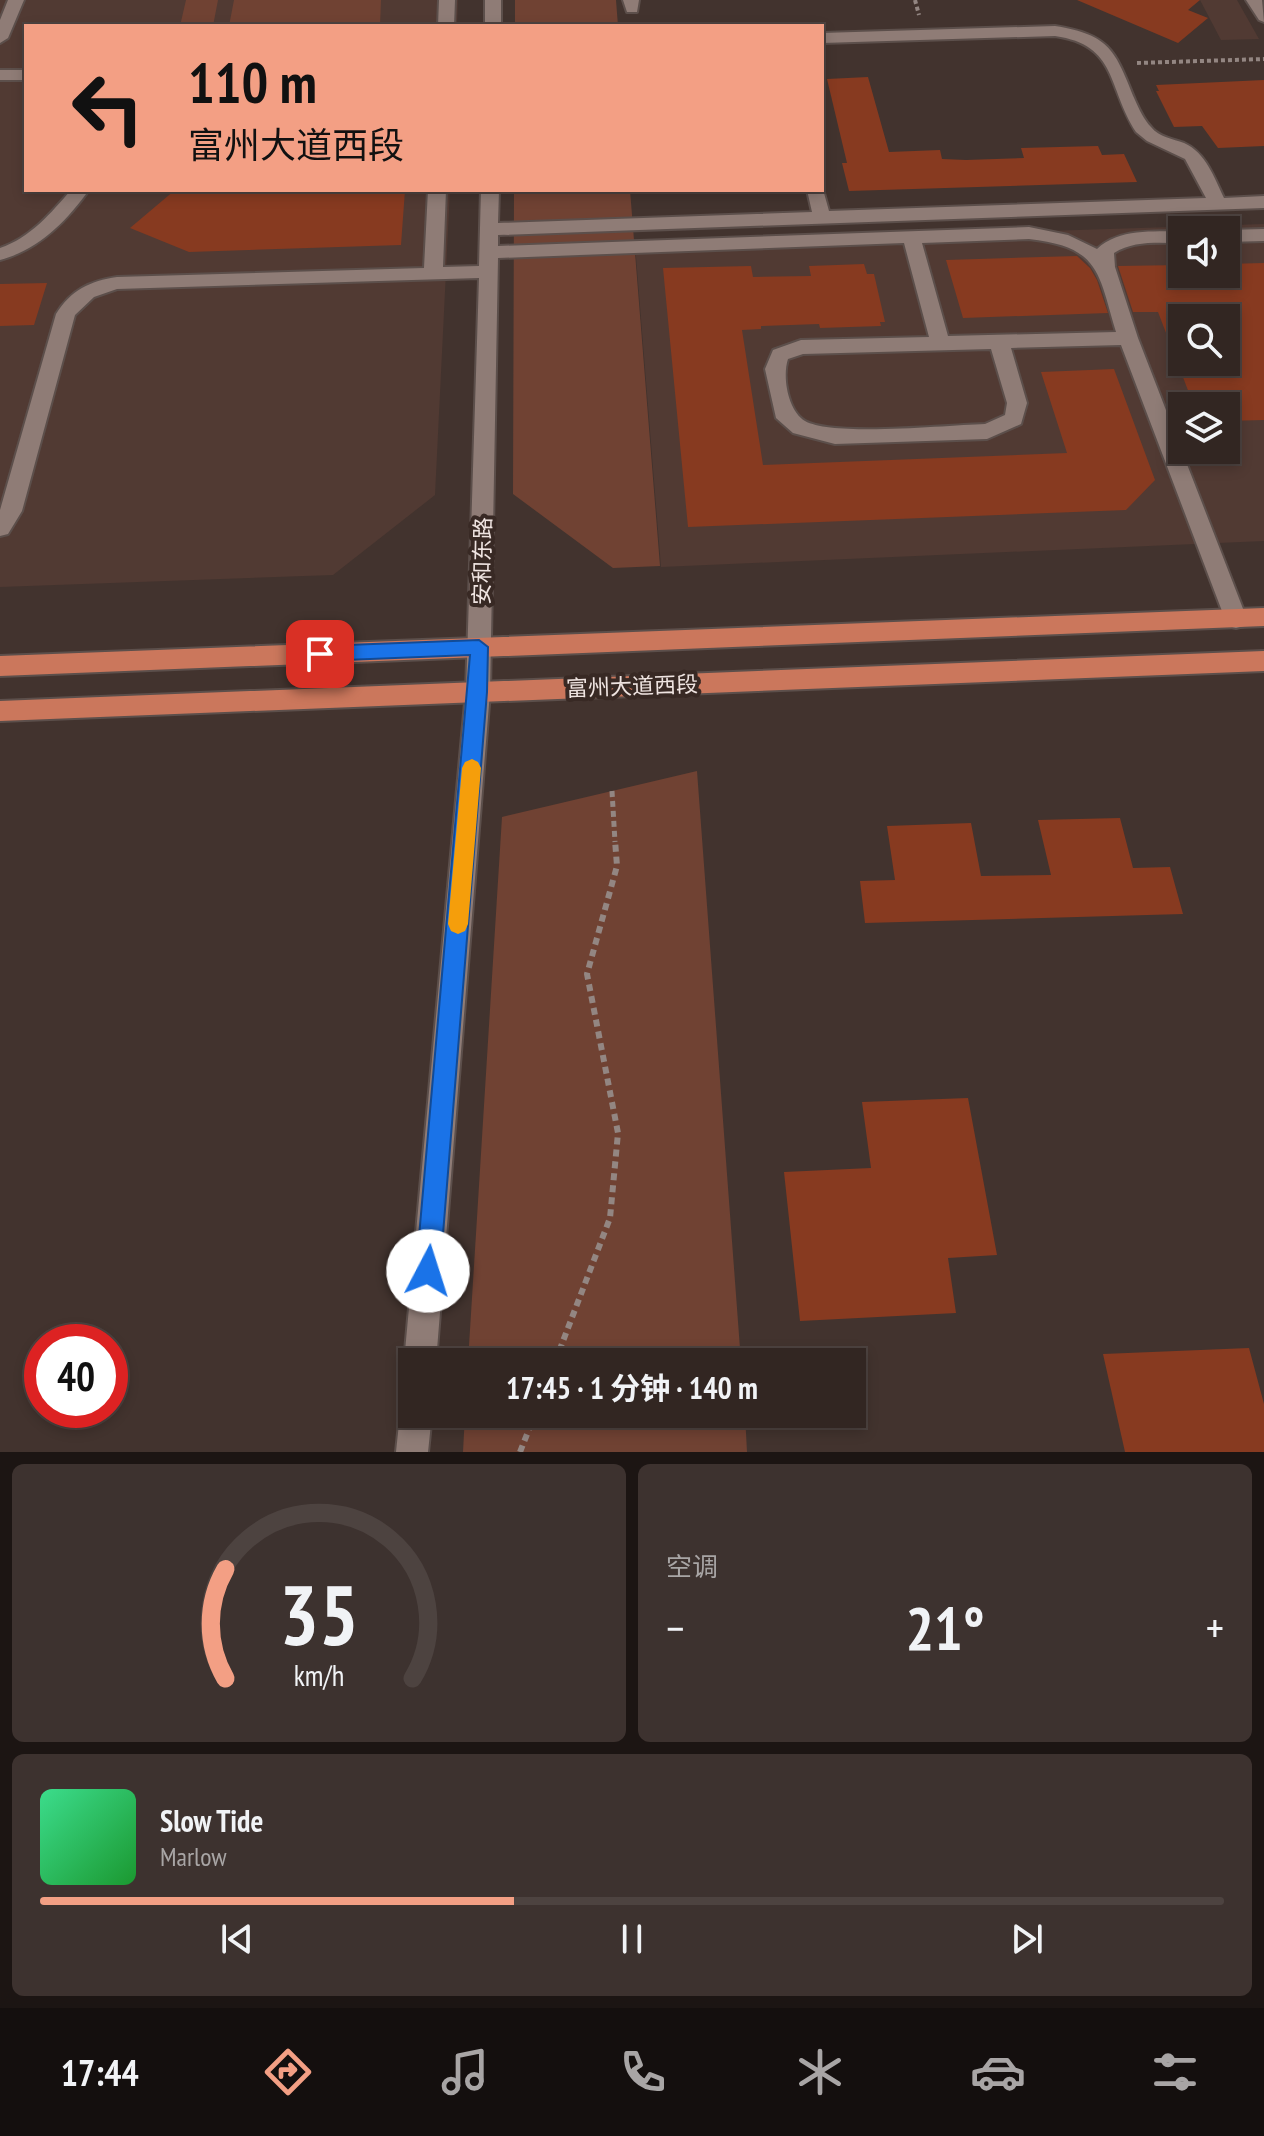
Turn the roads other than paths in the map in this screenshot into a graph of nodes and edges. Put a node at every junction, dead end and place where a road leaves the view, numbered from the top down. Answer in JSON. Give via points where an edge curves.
{"nodes":[{"id":1,"x":16,"y":0,"type":"edge"},
{"id":2,"x":447,"y":0,"type":"edge"},
{"id":3,"x":493,"y":0,"type":"edge"},
{"id":4,"x":1254,"y":0,"type":"edge"},
{"id":5,"x":1264,"y":17,"type":"edge"},
{"id":6,"x":446,"y":24,"type":"edge"},
{"id":7,"x":493,"y":24,"type":"edge"},
{"id":8,"x":0,"y":38,"type":"edge"},
{"id":9,"x":824,"y":38,"type":"edge"},
{"id":10,"x":0,"y":75,"type":"edge"},
{"id":11,"x":24,"y":75,"type":"edge"},
{"id":12,"x":78,"y":192,"type":"edge"},
{"id":13,"x":437,"y":192,"type":"edge"},
{"id":14,"x":490,"y":192,"type":"edge"},
{"id":15,"x":816,"y":192,"type":"edge"},
{"id":16,"x":1264,"y":202,"type":"edge"},
{"id":17,"x":1218,"y":204,"type":"junction"},
{"id":18,"x":822,"y":218,"type":"junction"},
{"id":19,"x":490,"y":229,"type":"junction"},
{"id":20,"x":1264,"y":235,"type":"edge"},
{"id":21,"x":1240,"y":236,"type":"edge"},
{"id":22,"x":911,"y":237,"type":"junction"},
{"id":23,"x":1168,"y":238,"type":"edge"},
{"id":24,"x":0,"y":254,"type":"edge"},
{"id":25,"x":489,"y":262,"type":"junction"},
{"id":26,"x":1106,"y":267,"type":"junction"},
{"id":27,"x":433,"y":274,"type":"junction"},
{"id":28,"x":1128,"y":338,"type":"junction"},
{"id":29,"x":999,"y":341,"type":"junction"},
{"id":30,"x":940,"y":343,"type":"junction"},
{"id":31,"x":0,"y":528,"type":"edge"},
{"id":32,"x":1264,"y":617,"type":"edge"},
{"id":33,"x":1236,"y":619,"type":"junction"},
{"id":34,"x":479,"y":647,"type":"junction"},
{"id":35,"x":1264,"y":661,"type":"edge"},
{"id":36,"x":0,"y":666,"type":"edge"},
{"id":37,"x":478,"y":692,"type":"junction"},
{"id":38,"x":0,"y":711,"type":"edge"},
{"id":39,"x":421,"y":1348,"type":"edge"},
{"id":40,"x":415,"y":1428,"type":"edge"},
{"id":41,"x":412,"y":1452,"type":"edge"}],
"edges":[{"from":1,"to":8,"type":"street"},
{"from":2,"to":6,"type":"street"},
{"from":3,"to":7,"type":"street"},
{"from":4,"to":5,"type":"street"},
{"from":9,"to":17,"type":"street","via":[[1067,31],[1094,38],[1106,49],[1142,128],[1192,156]]},
{"from":10,"to":11,"type":"street"},
{"from":12,"to":24,"type":"street","via":[[31,239]]},
{"from":13,"to":27,"type":"street"},
{"from":14,"to":19,"type":"street","name":"安和东路"},
{"from":15,"to":18,"type":"street"},
{"from":16,"to":17,"type":"street"},
{"from":17,"to":18,"type":"street"},
{"from":18,"to":19,"type":"street"},
{"from":19,"to":25,"type":"street","name":"安和东路"},
{"from":20,"to":21,"type":"street"},
{"from":22,"to":25,"type":"street"},
{"from":22,"to":26,"type":"street","via":[[1043,234],[1078,243]]},
{"from":22,"to":30,"type":"street"},
{"from":23,"to":26,"type":"street","via":[[1115,242],[1105,251]]},
{"from":25,"to":27,"type":"street"},
{"from":25,"to":34,"type":"street","name":"安和东路"},
{"from":26,"to":28,"type":"street"},
{"from":27,"to":31,"type":"street","via":[[117,283],[87,290],[66,314],[11,511]]},
{"from":28,"to":29,"type":"street"},
{"from":28,"to":33,"type":"street"},
{"from":29,"to":30,"type":"street"},
{"from":29,"to":30,"type":"street","via":[[1017,403],[1014,419],[1002,427],[835,436],[800,428],[783,413],[775,369],[787,350]]},
{"from":32,"to":33,"type":"main road","name":"富州大道西段"},
{"from":33,"to":34,"type":"main road","name":"富州大道西段"},
{"from":34,"to":36,"type":"main road","name":"富州大道西段"},
{"from":34,"to":37,"type":"street","name":"安和东路"},
{"from":35,"to":37,"type":"main road","name":"富州大道西段"},
{"from":37,"to":38,"type":"main road","name":"富州大道西段"},
{"from":37,"to":39,"type":"street","name":"安和东路"},
{"from":40,"to":41,"type":"street"}]}
